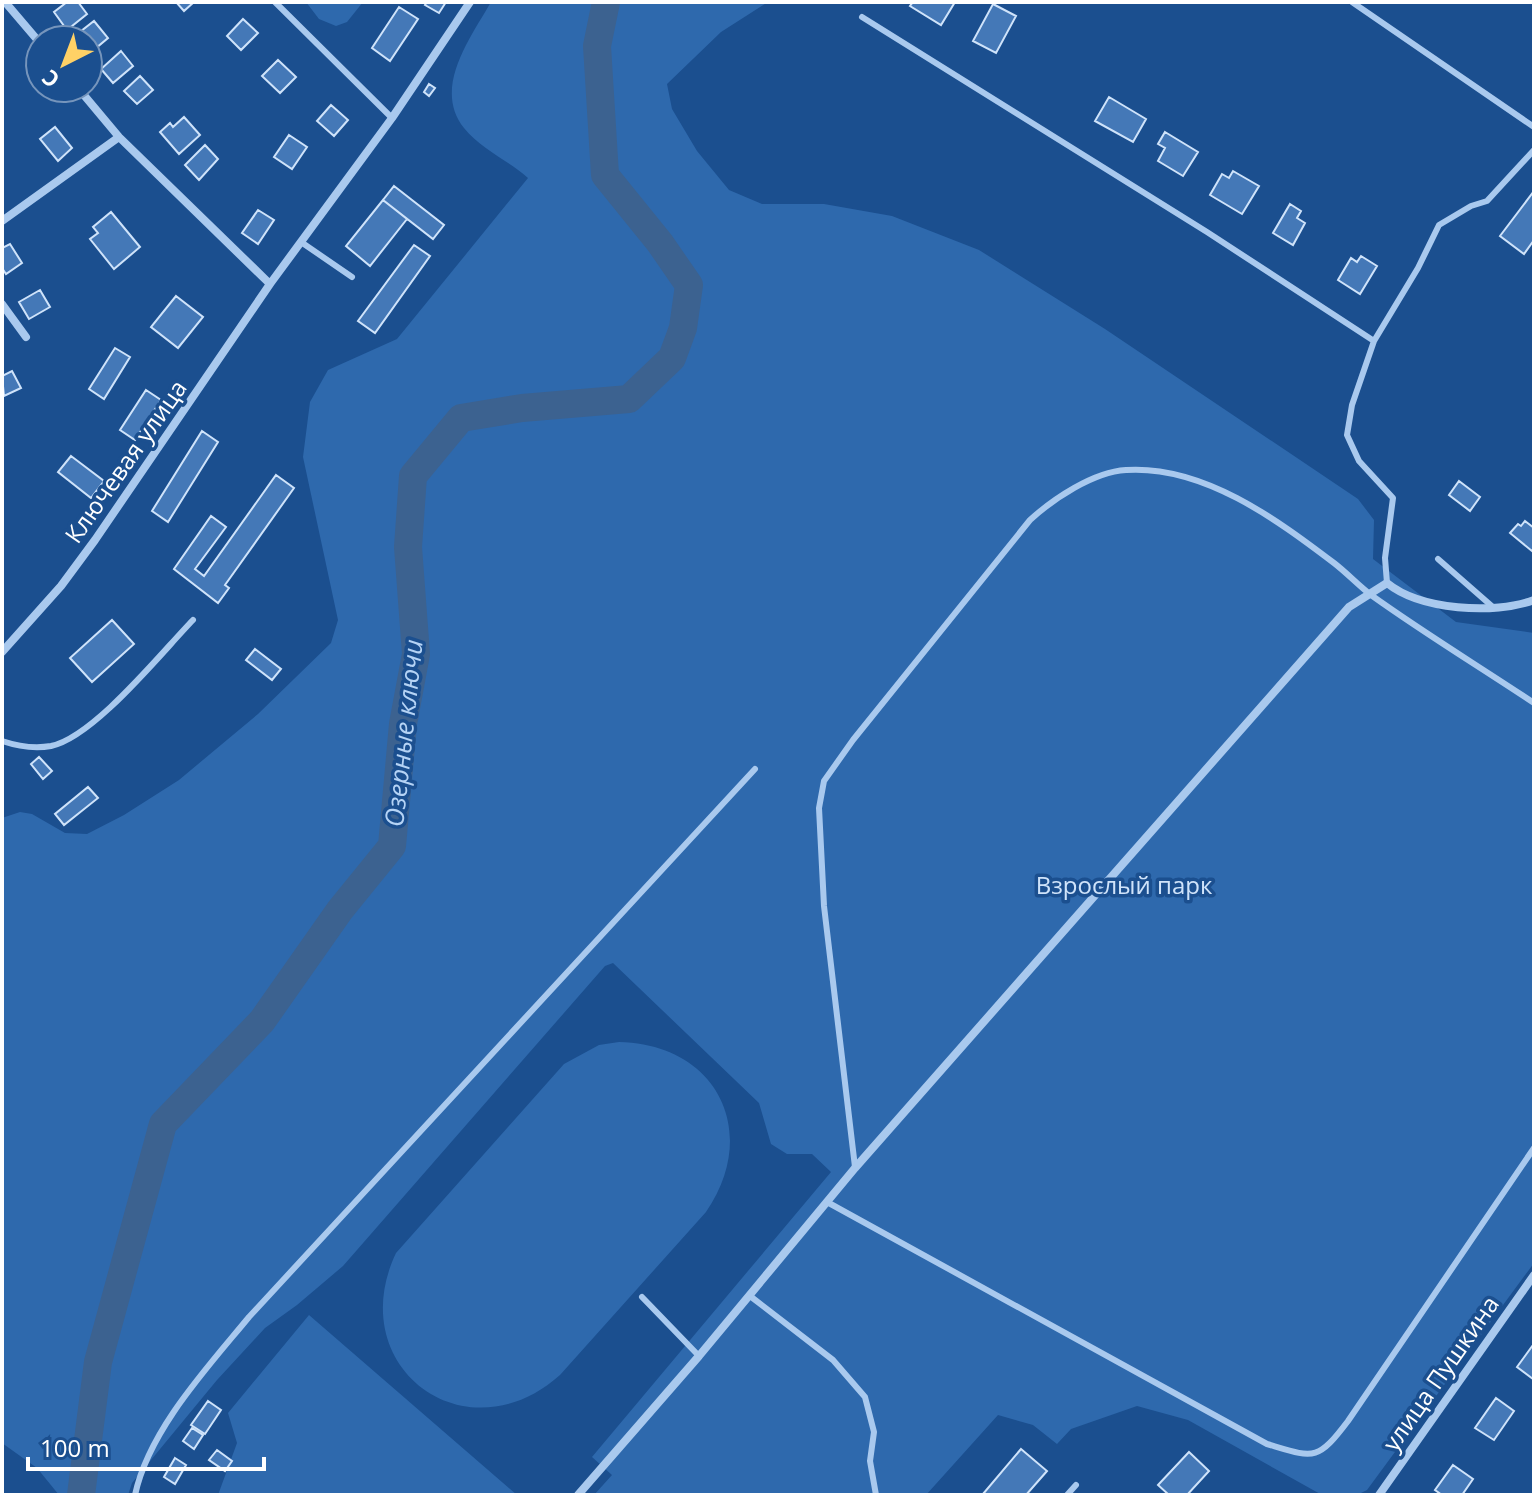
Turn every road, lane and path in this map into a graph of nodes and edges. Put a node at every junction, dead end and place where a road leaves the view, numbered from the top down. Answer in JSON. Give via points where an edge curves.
{"nodes":[{"id":1,"x":5,"y":2,"type":"edge"},
{"id":2,"x":275,"y":2,"type":"edge"},
{"id":3,"x":470,"y":2,"type":"edge"},
{"id":4,"x":1352,"y":2,"type":"edge"},
{"id":5,"x":862,"y":17,"type":"dead end"},
{"id":6,"x":24,"y":24,"type":"edge"},
{"id":7,"x":91,"y":104,"type":"edge"},
{"id":8,"x":392,"y":118,"type":"junction"},
{"id":9,"x":1534,"y":127,"type":"edge"},
{"id":10,"x":119,"y":137,"type":"junction"},
{"id":11,"x":1534,"y":150,"type":"edge"},
{"id":12,"x":2,"y":221,"type":"edge"},
{"id":13,"x":301,"y":242,"type":"junction"},
{"id":14,"x":352,"y":277,"type":"dead end"},
{"id":15,"x":270,"y":284,"type":"junction"},
{"id":16,"x":2,"y":304,"type":"edge"},
{"id":17,"x":26,"y":337,"type":"dead end"},
{"id":18,"x":1374,"y":341,"type":"junction"},
{"id":19,"x":1438,"y":559,"type":"dead end"},
{"id":20,"x":1387,"y":583,"type":"junction"},
{"id":21,"x":1369,"y":593,"type":"junction"},
{"id":22,"x":1534,"y":600,"type":"edge"},
{"id":23,"x":1494,"y":608,"type":"junction"},
{"id":24,"x":193,"y":620,"type":"dead end"},
{"id":25,"x":2,"y":652,"type":"edge"},
{"id":26,"x":1534,"y":703,"type":"edge"},
{"id":27,"x":2,"y":741,"type":"edge"},
{"id":28,"x":755,"y":769,"type":"dead end"},
{"id":29,"x":1534,"y":1148,"type":"edge"},
{"id":30,"x":855,"y":1168,"type":"junction"},
{"id":31,"x":827,"y":1202,"type":"junction"},
{"id":32,"x":1534,"y":1275,"type":"edge"},
{"id":33,"x":750,"y":1296,"type":"junction"},
{"id":34,"x":642,"y":1297,"type":"dead end"},
{"id":35,"x":699,"y":1356,"type":"junction"},
{"id":36,"x":1076,"y":1485,"type":"dead end"},
{"id":37,"x":135,"y":1495,"type":"edge"},
{"id":38,"x":578,"y":1495,"type":"edge"},
{"id":39,"x":876,"y":1495,"type":"edge"},
{"id":40,"x":1067,"y":1495,"type":"edge"},
{"id":41,"x":1379,"y":1495,"type":"edge"}],
"edges":[{"from":1,"to":6,"type":"street"},
{"from":2,"to":8,"type":"lane"},
{"from":3,"to":8,"type":"street","name":"Ключевая улица"},
{"from":4,"to":9,"type":"lane"},
{"from":5,"to":18,"type":"lane"},
{"from":7,"to":10,"type":"street"},
{"from":8,"to":13,"type":"street","name":"Ключевая улица"},
{"from":10,"to":12,"type":"street"},
{"from":10,"to":15,"type":"street"},
{"from":11,"to":18,"type":"lane","via":[[1487,201],[1439,225]]},
{"from":13,"to":14,"type":"lane"},
{"from":13,"to":15,"type":"street","name":"Ключевая улица"},
{"from":15,"to":25,"type":"street","name":"Ключевая улица","via":[[70,575]]},
{"from":16,"to":17,"type":"street"},
{"from":18,"to":20,"type":"lane","via":[[1347,435],[1359,461],[1393,498]]},
{"from":19,"to":23,"type":"lane"},
{"from":20,"to":21,"type":"street"},
{"from":20,"to":23,"type":"street","via":[[1412,599]]},
{"from":21,"to":26,"type":"lane"},
{"from":21,"to":30,"type":"street","via":[[1349,607]]},
{"from":21,"to":30,"type":"lane","via":[[1295,534],[1240,500],[1167,473],[1124,470],[1092,480],[1062,494],[1030,520],[824,781],[819,808],[824,906]]},
{"from":22,"to":23,"type":"street"},
{"from":24,"to":27,"type":"lane","via":[[105,713],[66,741],[33,747]]},
{"from":28,"to":37,"type":"lane","via":[[249,1317],[177,1409],[148,1456]]},
{"from":29,"to":31,"type":"lane","via":[[1348,1421],[1316,1455],[1267,1444]]},
{"from":30,"to":31,"type":"street"},
{"from":31,"to":33,"type":"street"},
{"from":32,"to":41,"type":"street","name":"улица Пушкина"},
{"from":33,"to":35,"type":"street"},
{"from":33,"to":39,"type":"lane","via":[[833,1360],[865,1397],[874,1432],[870,1461]]},
{"from":34,"to":35,"type":"lane"},
{"from":35,"to":38,"type":"street"},
{"from":36,"to":40,"type":"lane"}]}
